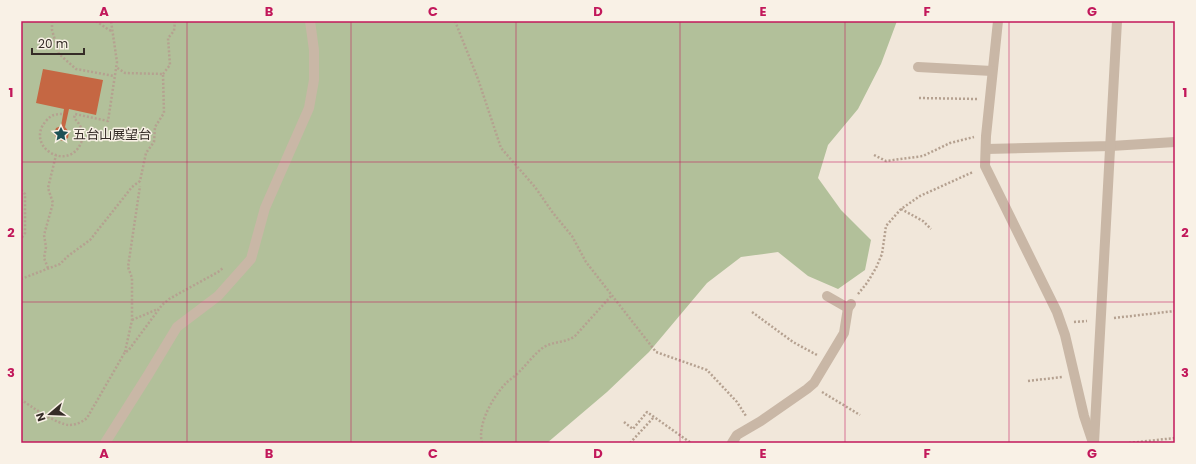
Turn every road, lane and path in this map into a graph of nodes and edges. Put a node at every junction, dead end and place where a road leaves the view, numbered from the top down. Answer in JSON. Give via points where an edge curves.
{"nodes":[{"id":1,"x":52,"y":21,"type":"edge"},
{"id":2,"x":96,"y":21,"type":"edge"},
{"id":3,"x":111,"y":21,"type":"edge"},
{"id":4,"x":175,"y":21,"type":"edge"},
{"id":5,"x":310,"y":21,"type":"edge"},
{"id":6,"x":455,"y":21,"type":"edge"},
{"id":7,"x":998,"y":21,"type":"edge"},
{"id":8,"x":1117,"y":21,"type":"edge"},
{"id":9,"x":112,"y":31,"type":"junction"},
{"id":10,"x":116,"y":67,"type":"junction"},
{"id":11,"x":918,"y":67,"type":"dead end"},
{"id":12,"x":992,"y":70,"type":"junction"},
{"id":13,"x":163,"y":74,"type":"junction"},
{"id":14,"x":114,"y":76,"type":"junction"},
{"id":15,"x":919,"y":98,"type":"dead end"},
{"id":16,"x":989,"y":99,"type":"junction"},
{"id":17,"x":62,"y":114,"type":"dead end"},
{"id":18,"x":70,"y":116,"type":"dead end"},
{"id":19,"x":74,"y":118,"type":"junction"},
{"id":20,"x":986,"y":136,"type":"junction"},
{"id":21,"x":1175,"y":142,"type":"edge"},
{"id":22,"x":1111,"y":146,"type":"junction"},
{"id":23,"x":986,"y":149,"type":"junction"},
{"id":24,"x":56,"y":155,"type":"junction"},
{"id":25,"x":874,"y":155,"type":"dead end"},
{"id":26,"x":985,"y":166,"type":"junction"},
{"id":27,"x":140,"y":186,"type":"dead end"},
{"id":28,"x":21,"y":190,"type":"edge"},
{"id":29,"x":901,"y":209,"type":"junction"},
{"id":30,"x":930,"y":229,"type":"dead end"},
{"id":31,"x":21,"y":239,"type":"edge"},
{"id":32,"x":228,"y":264,"type":"dead end"},
{"id":33,"x":48,"y":268,"type":"junction"},
{"id":34,"x":21,"y":279,"type":"edge"},
{"id":35,"x":612,"y":295,"type":"junction"},
{"id":36,"x":827,"y":296,"type":"dead end"},
{"id":37,"x":849,"y":306,"type":"junction"},
{"id":38,"x":159,"y":308,"type":"junction"},
{"id":39,"x":1175,"y":311,"type":"edge"},
{"id":40,"x":752,"y":312,"type":"dead end"},
{"id":41,"x":132,"y":320,"type":"junction"},
{"id":42,"x":1102,"y":320,"type":"junction"},
{"id":43,"x":1062,"y":323,"type":"junction"},
{"id":44,"x":125,"y":352,"type":"junction"},
{"id":45,"x":827,"y":361,"type":"junction"},
{"id":46,"x":1074,"y":376,"type":"junction"},
{"id":47,"x":1028,"y":381,"type":"dead end"},
{"id":48,"x":814,"y":383,"type":"junction"},
{"id":49,"x":21,"y":399,"type":"edge"},
{"id":50,"x":860,"y":415,"type":"dead end"},
{"id":51,"x":654,"y":417,"type":"junction"},
{"id":52,"x":624,"y":422,"type":"dead end"},
{"id":53,"x":752,"y":426,"type":"junction"},
{"id":54,"x":1174,"y":437,"type":"edge"},
{"id":55,"x":106,"y":443,"type":"edge"},
{"id":56,"x":482,"y":443,"type":"edge"},
{"id":57,"x":630,"y":443,"type":"edge"},
{"id":58,"x":691,"y":443,"type":"edge"},
{"id":59,"x":732,"y":443,"type":"edge"},
{"id":60,"x":1094,"y":443,"type":"edge"},
{"id":61,"x":1129,"y":443,"type":"edge"}],
"edges":[{"from":1,"to":14,"type":"path","via":[[59,54],[76,69]]},
{"from":2,"to":9,"type":"path"},
{"from":3,"to":9,"type":"path"},
{"from":4,"to":13,"type":"path","via":[[174,31],[168,38],[170,65]]},
{"from":5,"to":55,"type":"street","via":[[314,50],[314,80],[310,108],[265,208],[251,259],[218,296],[177,327]]},
{"from":6,"to":35,"type":"path","via":[[501,148],[572,236],[586,262]]},
{"from":7,"to":12,"type":"street"},
{"from":8,"to":22,"type":"street"},
{"from":9,"to":10,"type":"path"},
{"from":10,"to":13,"type":"path","via":[[125,73]]},
{"from":10,"to":14,"type":"path"},
{"from":11,"to":12,"type":"street"},
{"from":12,"to":16,"type":"street"},
{"from":13,"to":33,"type":"path","via":[[164,113],[155,127],[154,142],[146,153],[140,181],[132,187],[90,240],[60,264]]},
{"from":14,"to":19,"type":"path","via":[[108,121],[75,114]]},
{"from":15,"to":16,"type":"path"},
{"from":16,"to":20,"type":"street"},
{"from":17,"to":24,"type":"path","via":[[50,116],[40,134],[47,152]]},
{"from":18,"to":19,"type":"path"},
{"from":19,"to":24,"type":"path","via":[[83,134],[79,148],[69,156]]},
{"from":20,"to":23,"type":"street"},
{"from":20,"to":25,"type":"path","via":[[978,135],[950,143],[923,156],[886,161]]},
{"from":21,"to":22,"type":"street"},
{"from":22,"to":23,"type":"street"},
{"from":22,"to":42,"type":"street"},
{"from":23,"to":26,"type":"street"},
{"from":24,"to":33,"type":"path","via":[[48,188],[53,204],[44,235],[44,258]]},
{"from":26,"to":29,"type":"path","via":[[920,196]]},
{"from":26,"to":43,"type":"street"},
{"from":27,"to":41,"type":"path","via":[[128,267],[132,278]]},
{"from":28,"to":31,"type":"path","via":[[25,194],[25,233]]},
{"from":29,"to":30,"type":"path"},
{"from":29,"to":37,"type":"path","via":[[886,226],[882,254],[876,268]]},
{"from":32,"to":38,"type":"path","via":[[169,299]]},
{"from":33,"to":34,"type":"path"},
{"from":35,"to":53,"type":"path","via":[[656,352],[707,370],[737,402]]},
{"from":35,"to":56,"type":"path","via":[[570,340],[546,346],[506,382],[482,423]]},
{"from":36,"to":37,"type":"street"},
{"from":37,"to":45,"type":"street","via":[[844,332]]},
{"from":38,"to":41,"type":"path"},
{"from":38,"to":44,"type":"path","via":[[128,352]]},
{"from":39,"to":42,"type":"path"},
{"from":40,"to":45,"type":"path","via":[[793,342]]},
{"from":41,"to":44,"type":"path"},
{"from":42,"to":43,"type":"path"},
{"from":42,"to":60,"type":"street"},
{"from":43,"to":46,"type":"street"},
{"from":44,"to":49,"type":"path","via":[[87,418],[82,422],[68,425],[28,406]]},
{"from":45,"to":48,"type":"street"},
{"from":46,"to":47,"type":"path"},
{"from":46,"to":60,"type":"street"},
{"from":48,"to":50,"type":"path","via":[[825,394]]},
{"from":48,"to":53,"type":"street"},
{"from":51,"to":52,"type":"path","via":[[647,412],[633,429]]},
{"from":51,"to":57,"type":"path"},
{"from":51,"to":58,"type":"path"},
{"from":53,"to":59,"type":"street","via":[[737,435]]},
{"from":54,"to":61,"type":"path"}]}
